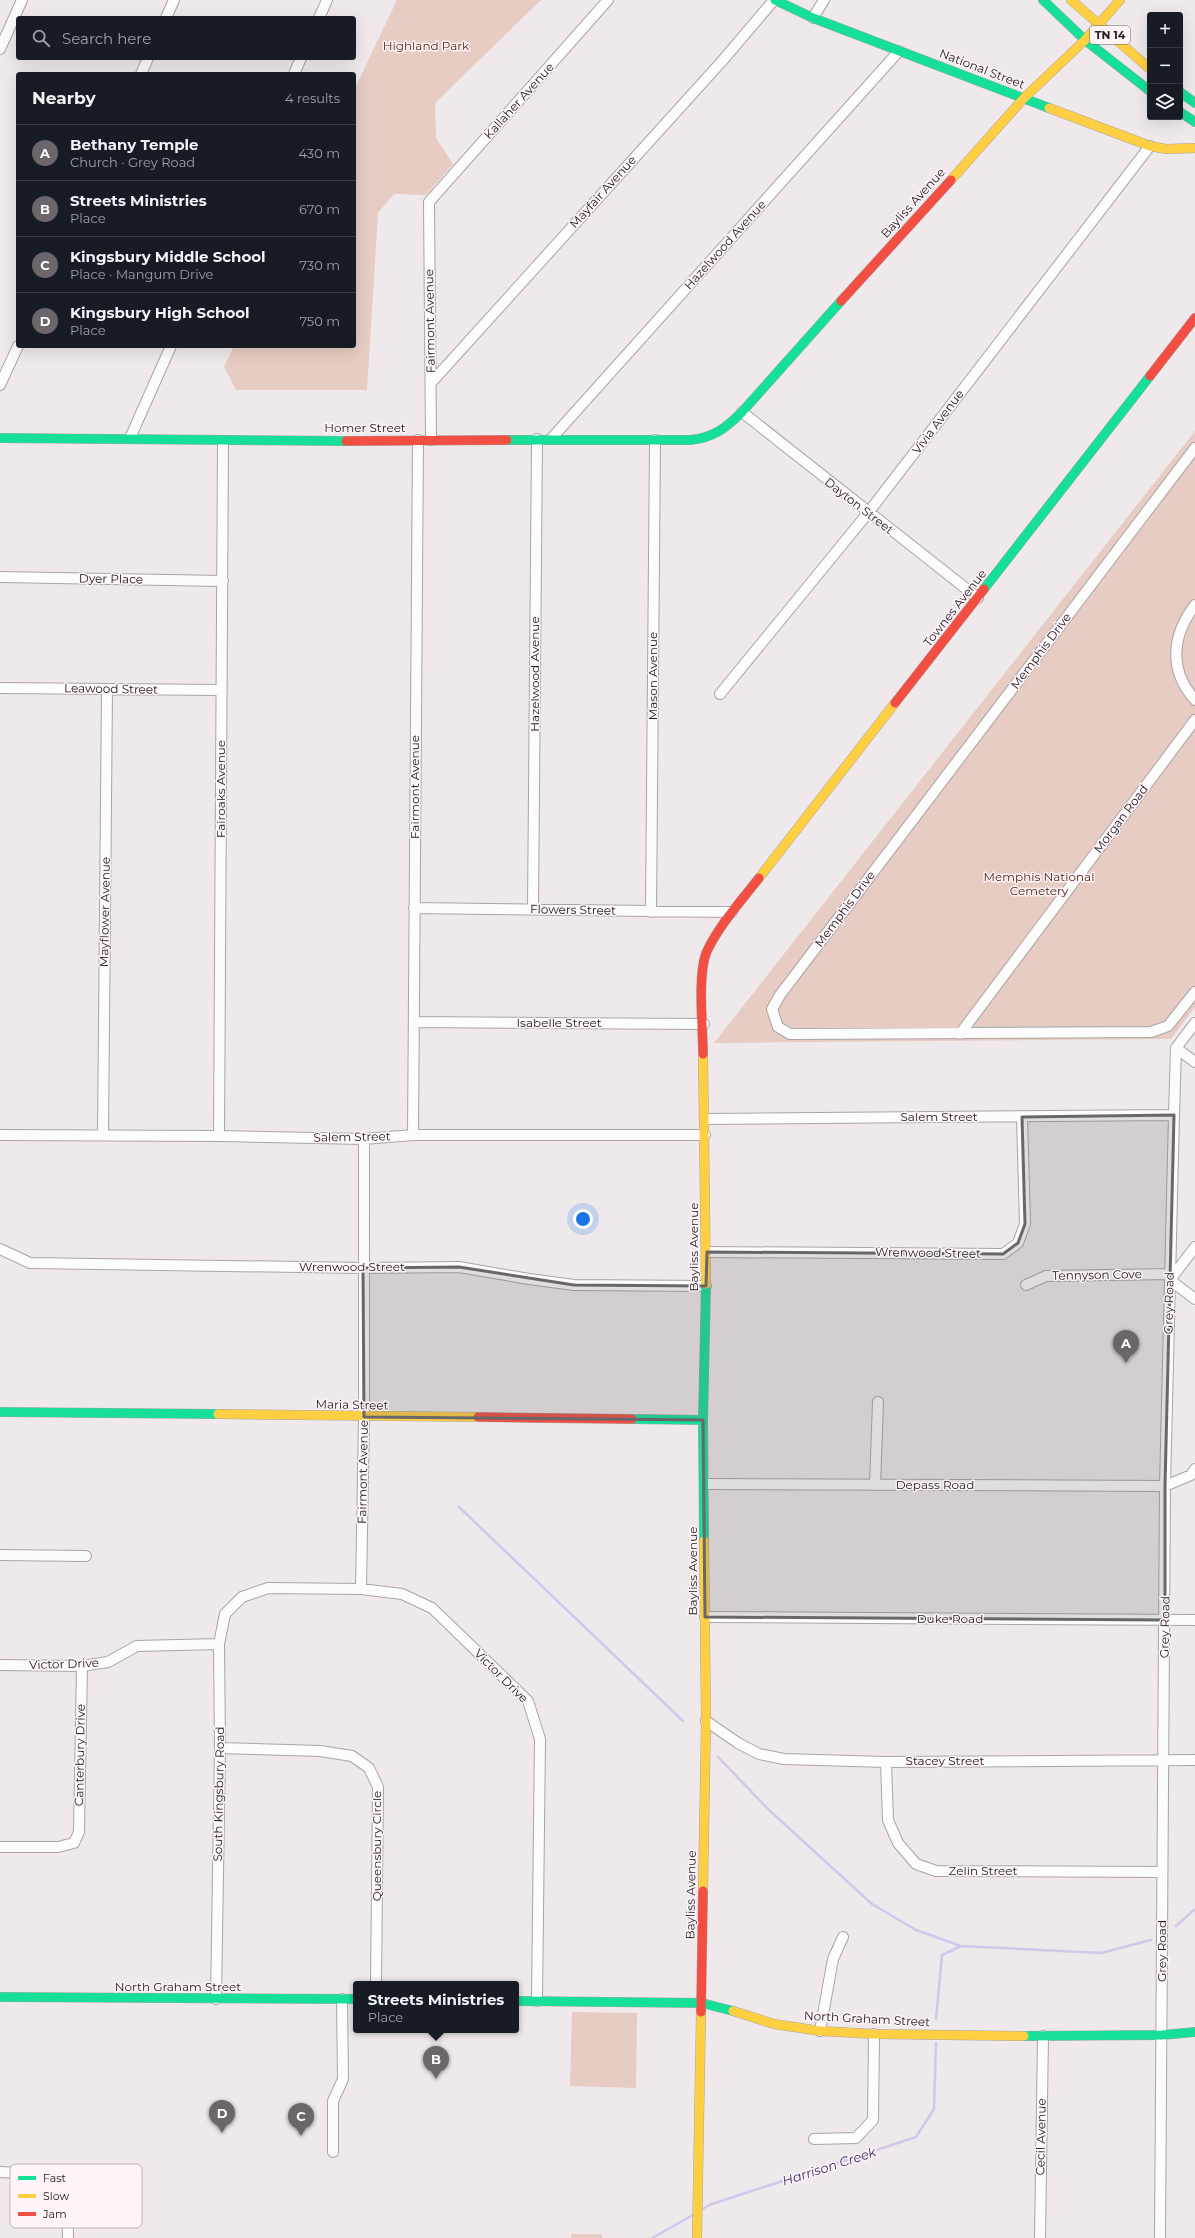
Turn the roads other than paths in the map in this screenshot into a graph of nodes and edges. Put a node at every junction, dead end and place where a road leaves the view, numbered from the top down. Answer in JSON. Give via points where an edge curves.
{"nodes":[{"id":1,"x":22,"y":0,"type":"edge"},
{"id":2,"x":174,"y":0,"type":"edge"},
{"id":3,"x":327,"y":0,"type":"edge"},
{"id":4,"x":608,"y":0,"type":"edge"},
{"id":5,"x":775,"y":0,"type":"edge"},
{"id":6,"x":824,"y":0,"type":"edge"},
{"id":7,"x":1043,"y":0,"type":"edge"},
{"id":8,"x":1071,"y":0,"type":"edge"},
{"id":9,"x":1120,"y":0,"type":"edge"},
{"id":10,"x":167,"y":16,"type":"edge"},
{"id":11,"x":320,"y":16,"type":"edge"},
{"id":12,"x":813,"y":18,"type":"junction"},
{"id":13,"x":1098,"y":25,"type":"junction"},
{"id":14,"x":1085,"y":40,"type":"junction"},
{"id":15,"x":0,"y":49,"type":"edge"},
{"id":16,"x":899,"y":51,"type":"junction"},
{"id":17,"x":147,"y":60,"type":"edge"},
{"id":18,"x":300,"y":60,"type":"edge"},
{"id":19,"x":1147,"y":66,"type":"edge"},
{"id":20,"x":142,"y":72,"type":"edge"},
{"id":21,"x":295,"y":72,"type":"edge"},
{"id":22,"x":1147,"y":89,"type":"edge"},
{"id":23,"x":1183,"y":94,"type":"edge"},
{"id":24,"x":1024,"y":98,"type":"junction"},
{"id":25,"x":1195,"y":103,"type":"edge"},
{"id":26,"x":1183,"y":114,"type":"edge"},
{"id":27,"x":1195,"y":122,"type":"edge"},
{"id":28,"x":1195,"y":142,"type":"edge"},
{"id":29,"x":1150,"y":146,"type":"junction"},
{"id":30,"x":1183,"y":147,"type":"junction"},
{"id":31,"x":1195,"y":148,"type":"edge"},
{"id":32,"x":429,"y":202,"type":"joint"},
{"id":33,"x":1195,"y":318,"type":"edge"},
{"id":34,"x":17,"y":348,"type":"edge"},
{"id":35,"x":170,"y":348,"type":"edge"},
{"id":36,"x":431,"y":383,"type":"junction"},
{"id":37,"x":0,"y":385,"type":"edge"},
{"id":38,"x":742,"y":412,"type":"junction"},
{"id":39,"x":727,"y":426,"type":"joint"},
{"id":40,"x":0,"y":438,"type":"edge"},
{"id":41,"x":130,"y":438,"type":"junction"},
{"id":42,"x":537,"y":439,"type":"junction"},
{"id":43,"x":551,"y":439,"type":"junction"},
{"id":44,"x":418,"y":440,"type":"junction"},
{"id":45,"x":431,"y":440,"type":"junction"},
{"id":46,"x":655,"y":440,"type":"junction"},
{"id":47,"x":223,"y":441,"type":"junction"},
{"id":48,"x":1195,"y":448,"type":"edge"},
{"id":49,"x":868,"y":513,"type":"junction"},
{"id":50,"x":0,"y":577,"type":"edge"},
{"id":51,"x":223,"y":581,"type":"junction"},
{"id":52,"x":978,"y":598,"type":"junction"},
{"id":53,"x":1195,"y":605,"type":"edge"},
{"id":54,"x":0,"y":688,"type":"edge"},
{"id":55,"x":107,"y":689,"type":"junction"},
{"id":56,"x":221,"y":690,"type":"junction"},
{"id":57,"x":720,"y":694,"type":"dead end"},
{"id":58,"x":1195,"y":700,"type":"edge"},
{"id":59,"x":1195,"y":720,"type":"edge"},
{"id":60,"x":414,"y":908,"type":"junction"},
{"id":61,"x":533,"y":909,"type":"junction"},
{"id":62,"x":651,"y":912,"type":"junction"},
{"id":63,"x":732,"y":912,"type":"junction"},
{"id":64,"x":1195,"y":992,"type":"edge"},
{"id":65,"x":414,"y":1022,"type":"junction"},
{"id":66,"x":1195,"y":1023,"type":"edge"},
{"id":67,"x":704,"y":1024,"type":"junction"},
{"id":68,"x":960,"y":1034,"type":"junction"},
{"id":69,"x":1176,"y":1048,"type":"junction"},
{"id":70,"x":1195,"y":1062,"type":"edge"},
{"id":71,"x":1174,"y":1115,"type":"junction"},
{"id":72,"x":1022,"y":1117,"type":"junction"},
{"id":73,"x":705,"y":1119,"type":"junction"},
{"id":74,"x":0,"y":1135,"type":"edge"},
{"id":75,"x":103,"y":1135,"type":"junction"},
{"id":76,"x":413,"y":1135,"type":"junction"},
{"id":77,"x":705,"y":1135,"type":"junction"},
{"id":78,"x":219,"y":1136,"type":"junction"},
{"id":79,"x":364,"y":1139,"type":"junction"},
{"id":80,"x":1195,"y":1247,"type":"edge"},
{"id":81,"x":0,"y":1249,"type":"edge"},
{"id":82,"x":707,"y":1252,"type":"junction"},
{"id":83,"x":363,"y":1268,"type":"junction"},
{"id":84,"x":1170,"y":1277,"type":"junction"},
{"id":85,"x":1026,"y":1285,"type":"dead end"},
{"id":86,"x":706,"y":1286,"type":"junction"},
{"id":87,"x":1195,"y":1299,"type":"edge"},
{"id":88,"x":878,"y":1402,"type":"dead end"},
{"id":89,"x":0,"y":1412,"type":"edge"},
{"id":90,"x":364,"y":1417,"type":"junction"},
{"id":91,"x":703,"y":1420,"type":"junction"},
{"id":92,"x":1195,"y":1469,"type":"edge"},
{"id":93,"x":705,"y":1484,"type":"junction"},
{"id":94,"x":875,"y":1485,"type":"junction"},
{"id":95,"x":1165,"y":1486,"type":"junction"},
{"id":96,"x":0,"y":1555,"type":"edge"},
{"id":97,"x":86,"y":1556,"type":"dead end"},
{"id":98,"x":361,"y":1589,"type":"junction"},
{"id":99,"x":243,"y":1596,"type":"joint"},
{"id":100,"x":705,"y":1617,"type":"junction"},
{"id":101,"x":1165,"y":1620,"type":"junction"},
{"id":102,"x":1195,"y":1620,"type":"edge"},
{"id":103,"x":220,"y":1644,"type":"junction"},
{"id":104,"x":0,"y":1665,"type":"edge"},
{"id":105,"x":82,"y":1666,"type":"junction"},
{"id":106,"x":706,"y":1721,"type":"junction"},
{"id":107,"x":220,"y":1748,"type":"junction"},
{"id":108,"x":1163,"y":1760,"type":"junction"},
{"id":109,"x":1195,"y":1760,"type":"edge"},
{"id":110,"x":886,"y":1762,"type":"junction"},
{"id":111,"x":0,"y":1847,"type":"edge"},
{"id":112,"x":1162,"y":1872,"type":"junction"},
{"id":113,"x":843,"y":1937,"type":"dead end"},
{"id":114,"x":376,"y":1981,"type":"edge"},
{"id":115,"x":0,"y":1997,"type":"edge"},
{"id":116,"x":216,"y":1999,"type":"junction"},
{"id":117,"x":342,"y":1999,"type":"junction"},
{"id":118,"x":353,"y":1999,"type":"edge"},
{"id":119,"x":519,"y":2001,"type":"edge"},
{"id":120,"x":537,"y":2001,"type":"junction"},
{"id":121,"x":702,"y":2003,"type":"junction"},
{"id":122,"x":820,"y":2031,"type":"junction"},
{"id":123,"x":1195,"y":2032,"type":"edge"},
{"id":124,"x":874,"y":2034,"type":"junction"},
{"id":125,"x":1162,"y":2035,"type":"junction"},
{"id":126,"x":1043,"y":2036,"type":"junction"},
{"id":127,"x":814,"y":2139,"type":"dead end"},
{"id":128,"x":333,"y":2152,"type":"dead end"},
{"id":129,"x":0,"y":2172,"type":"edge"},
{"id":130,"x":10,"y":2172,"type":"edge"},
{"id":131,"x":68,"y":2228,"type":"edge"},
{"id":132,"x":68,"y":2238,"type":"edge"},
{"id":133,"x":697,"y":2238,"type":"edge"},
{"id":134,"x":1040,"y":2238,"type":"edge"},
{"id":135,"x":1160,"y":2238,"type":"edge"}],
"edges":[{"from":1,"to":15,"type":"street"},
{"from":2,"to":10,"type":"street"},
{"from":3,"to":11,"type":"street"},
{"from":4,"to":32,"type":"street","name":"Kallaher Avenue"},
{"from":5,"to":12,"type":"street","name":"National Street"},
{"from":5,"to":36,"type":"street","name":"Mayfair Avenue"},
{"from":6,"to":12,"type":"street"},
{"from":7,"to":14,"type":"street","number":"TN 14"},
{"from":8,"to":13,"type":"street","number":"TN 14"},
{"from":9,"to":13,"type":"street","name":"Bayliss Avenue"},
{"from":12,"to":16,"type":"street","name":"National Street"},
{"from":13,"to":14,"type":"street","name":"Bayliss Avenue"},
{"from":13,"to":19,"type":"street","number":"TN 14"},
{"from":14,"to":22,"type":"street","number":"TN 14"},
{"from":14,"to":24,"type":"street","name":"Bayliss Avenue"},
{"from":16,"to":24,"type":"street","name":"National Street"},
{"from":16,"to":43,"type":"street","name":"Hazelwood Avenue"},
{"from":17,"to":20,"type":"street"},
{"from":18,"to":21,"type":"street"},
{"from":23,"to":25,"type":"street"},
{"from":24,"to":29,"type":"street","name":"National Street"},
{"from":24,"to":38,"type":"street","name":"Bayliss Avenue"},
{"from":26,"to":27,"type":"street"},
{"from":28,"to":30,"type":"street","name":"National Street"},
{"from":29,"to":30,"type":"street","name":"National Street","via":[[1166,149]]},
{"from":29,"to":49,"type":"street","name":"Vivia Avenue"},
{"from":30,"to":31,"type":"street","name":"National Street"},
{"from":32,"to":36,"type":"street","name":"Fairmont Avenue"},
{"from":33,"to":52,"type":"street","name":"Townes Avenue"},
{"from":34,"to":37,"type":"street"},
{"from":35,"to":41,"type":"street"},
{"from":36,"to":45,"type":"street","name":"Fairmont Avenue"},
{"from":38,"to":39,"type":"street","name":"Bayliss Avenue"},
{"from":38,"to":49,"type":"street","name":"Dayton Street"},
{"from":39,"to":46,"type":"street","name":"Homer Street","via":[[711,438]]},
{"from":40,"to":41,"type":"street","name":"Homer Street"},
{"from":41,"to":47,"type":"street","name":"Homer Street"},
{"from":42,"to":43,"type":"street","name":"Homer Street"},
{"from":42,"to":45,"type":"street","name":"Homer Street"},
{"from":42,"to":61,"type":"street","name":"Hazelwood Avenue"},
{"from":43,"to":46,"type":"street","name":"Homer Street"},
{"from":44,"to":45,"type":"street","name":"Homer Street"},
{"from":44,"to":47,"type":"street","name":"Homer Street"},
{"from":44,"to":60,"type":"street","name":"Fairmont Avenue"},
{"from":46,"to":62,"type":"street","name":"Mason Avenue"},
{"from":47,"to":51,"type":"street","name":"Fairoaks Avenue"},
{"from":48,"to":68,"type":"street","name":"Memphis Drive","via":[[780,995],[772,1009],[778,1027],[790,1034]]},
{"from":49,"to":52,"type":"street","name":"Dayton Street"},
{"from":49,"to":57,"type":"street","name":"Vivia Avenue"},
{"from":50,"to":51,"type":"street","name":"Dyer Place"},
{"from":51,"to":56,"type":"street","name":"Fairoaks Avenue"},
{"from":52,"to":63,"type":"street","name":"Townes Avenue"},
{"from":53,"to":58,"type":"street","via":[[1183,620],[1176,644],[1177,668],[1187,691]]},
{"from":54,"to":55,"type":"street","name":"Leawood Street"},
{"from":55,"to":56,"type":"street","name":"Leawood Street"},
{"from":55,"to":75,"type":"street","name":"Mayflower Avenue"},
{"from":56,"to":78,"type":"street","name":"Fairoaks Avenue"},
{"from":59,"to":68,"type":"street","name":"Morgan Road"},
{"from":60,"to":61,"type":"street","name":"Flowers Street"},
{"from":60,"to":65,"type":"street","name":"Fairmont Avenue"},
{"from":61,"to":62,"type":"street","name":"Flowers Street"},
{"from":62,"to":63,"type":"street","name":"Flowers Street"},
{"from":63,"to":67,"type":"street","name":"Bayliss Avenue","via":[[707,951],[702,970]]},
{"from":64,"to":68,"type":"street","name":"Memphis Drive","via":[[1168,1026],[1151,1032]]},
{"from":65,"to":67,"type":"street","name":"Isabelle Street"},
{"from":65,"to":76,"type":"street","name":"Fairmont Avenue"},
{"from":66,"to":69,"type":"street"},
{"from":67,"to":73,"type":"street","name":"Bayliss Avenue"},
{"from":69,"to":70,"type":"street"},
{"from":69,"to":71,"type":"street","name":"Grey Road"},
{"from":71,"to":72,"type":"street","name":"Salem Street"},
{"from":71,"to":84,"type":"street","name":"Grey Road"},
{"from":72,"to":73,"type":"street","name":"Salem Street"},
{"from":72,"to":82,"type":"street","name":"Wrenwood Street","via":[[1025,1224],[1018,1243],[1003,1254]]},
{"from":73,"to":77,"type":"street","name":"Bayliss Avenue"},
{"from":74,"to":75,"type":"street","name":"Salem Street"},
{"from":75,"to":78,"type":"street","name":"Salem Street"},
{"from":76,"to":77,"type":"street","name":"Salem Street"},
{"from":76,"to":79,"type":"street","name":"Salem Street"},
{"from":77,"to":82,"type":"street","name":"Bayliss Avenue"},
{"from":78,"to":79,"type":"street","name":"Salem Street"},
{"from":79,"to":83,"type":"street","name":"Fairmont Avenue"},
{"from":80,"to":84,"type":"street"},
{"from":81,"to":83,"type":"street","name":"Wrenwood Street","via":[[30,1263]]},
{"from":82,"to":86,"type":"street","name":"Bayliss Avenue"},
{"from":83,"to":86,"type":"street","name":"Wrenwood Street","via":[[459,1267],[574,1285]]},
{"from":83,"to":90,"type":"street","name":"Fairmont Avenue"},
{"from":84,"to":85,"type":"street","name":"Tennyson Cove","via":[[1046,1276]]},
{"from":84,"to":87,"type":"street"},
{"from":84,"to":95,"type":"street","name":"Grey Road"},
{"from":86,"to":91,"type":"street","name":"Bayliss Avenue"},
{"from":88,"to":94,"type":"street"},
{"from":89,"to":90,"type":"street","name":"Maria Street"},
{"from":90,"to":91,"type":"street","name":"Maria Street"},
{"from":90,"to":98,"type":"street","name":"Fairmont Avenue"},
{"from":91,"to":93,"type":"street","name":"Bayliss Avenue"},
{"from":92,"to":95,"type":"street","via":[[1191,1475]]},
{"from":93,"to":94,"type":"street","name":"Depass Road"},
{"from":93,"to":100,"type":"street","name":"Bayliss Avenue"},
{"from":94,"to":95,"type":"street","name":"Depass Road"},
{"from":95,"to":101,"type":"street","name":"Grey Road"},
{"from":96,"to":97,"type":"street"},
{"from":98,"to":99,"type":"street","name":"Victor Drive","via":[[268,1588]]},
{"from":98,"to":120,"type":"street","name":"Victor Drive","via":[[402,1594],[432,1608],[528,1701],[540,1739]]},
{"from":99,"to":103,"type":"street","name":"South Kingsbury Road","via":[[225,1614]]},
{"from":100,"to":101,"type":"street","name":"Duke Road"},
{"from":100,"to":106,"type":"street","name":"Bayliss Avenue"},
{"from":101,"to":102,"type":"street","name":"Duke Road"},
{"from":101,"to":108,"type":"street","name":"Grey Road"},
{"from":103,"to":105,"type":"street","name":"Victor Drive","via":[[137,1646],[108,1662]]},
{"from":103,"to":107,"type":"street","name":"South Kingsbury Road"},
{"from":104,"to":105,"type":"street","name":"Victor Drive"},
{"from":105,"to":111,"type":"street","name":"Canterbury Drive","via":[[79,1832],[74,1843],[58,1847]]},
{"from":106,"to":110,"type":"street","name":"Stacey Street","via":[[759,1754],[784,1760]]},
{"from":106,"to":121,"type":"street","name":"Bayliss Avenue"},
{"from":107,"to":114,"type":"street","name":"Queensbury Circle","via":[[320,1751],[352,1756],[369,1768],[378,1787]]},
{"from":107,"to":116,"type":"street","name":"South Kingsbury Road"},
{"from":108,"to":109,"type":"street","name":"Stacey Street"},
{"from":108,"to":110,"type":"street","name":"Stacey Street"},
{"from":108,"to":112,"type":"street","name":"Grey Road"},
{"from":110,"to":112,"type":"street","name":"Zelin Street","via":[[888,1820],[898,1843],[916,1864],[936,1871]]},
{"from":112,"to":125,"type":"street","name":"Grey Road"},
{"from":113,"to":122,"type":"street","via":[[833,1960]]},
{"from":115,"to":116,"type":"street","name":"North Graham Street"},
{"from":116,"to":117,"type":"street","name":"North Graham Street"},
{"from":117,"to":118,"type":"street","name":"North Graham Street"},
{"from":117,"to":128,"type":"street","via":[[343,2079],[333,2101]]},
{"from":119,"to":120,"type":"street","name":"North Graham Street"},
{"from":120,"to":121,"type":"street","name":"North Graham Street"},
{"from":121,"to":122,"type":"street","name":"North Graham Street","via":[[774,2024]]},
{"from":121,"to":133,"type":"street","name":"Bayliss Avenue"},
{"from":122,"to":124,"type":"street","name":"North Graham Street"},
{"from":123,"to":125,"type":"street","name":"North Graham Street"},
{"from":124,"to":126,"type":"street","name":"North Graham Street"},
{"from":124,"to":127,"type":"street","via":[[873,2120],[856,2138]]},
{"from":125,"to":126,"type":"street","name":"North Graham Street"},
{"from":125,"to":135,"type":"street","name":"Grey Road"},
{"from":126,"to":134,"type":"street","name":"Cecil Avenue"},
{"from":129,"to":130,"type":"street"},
{"from":131,"to":132,"type":"street"}]}
